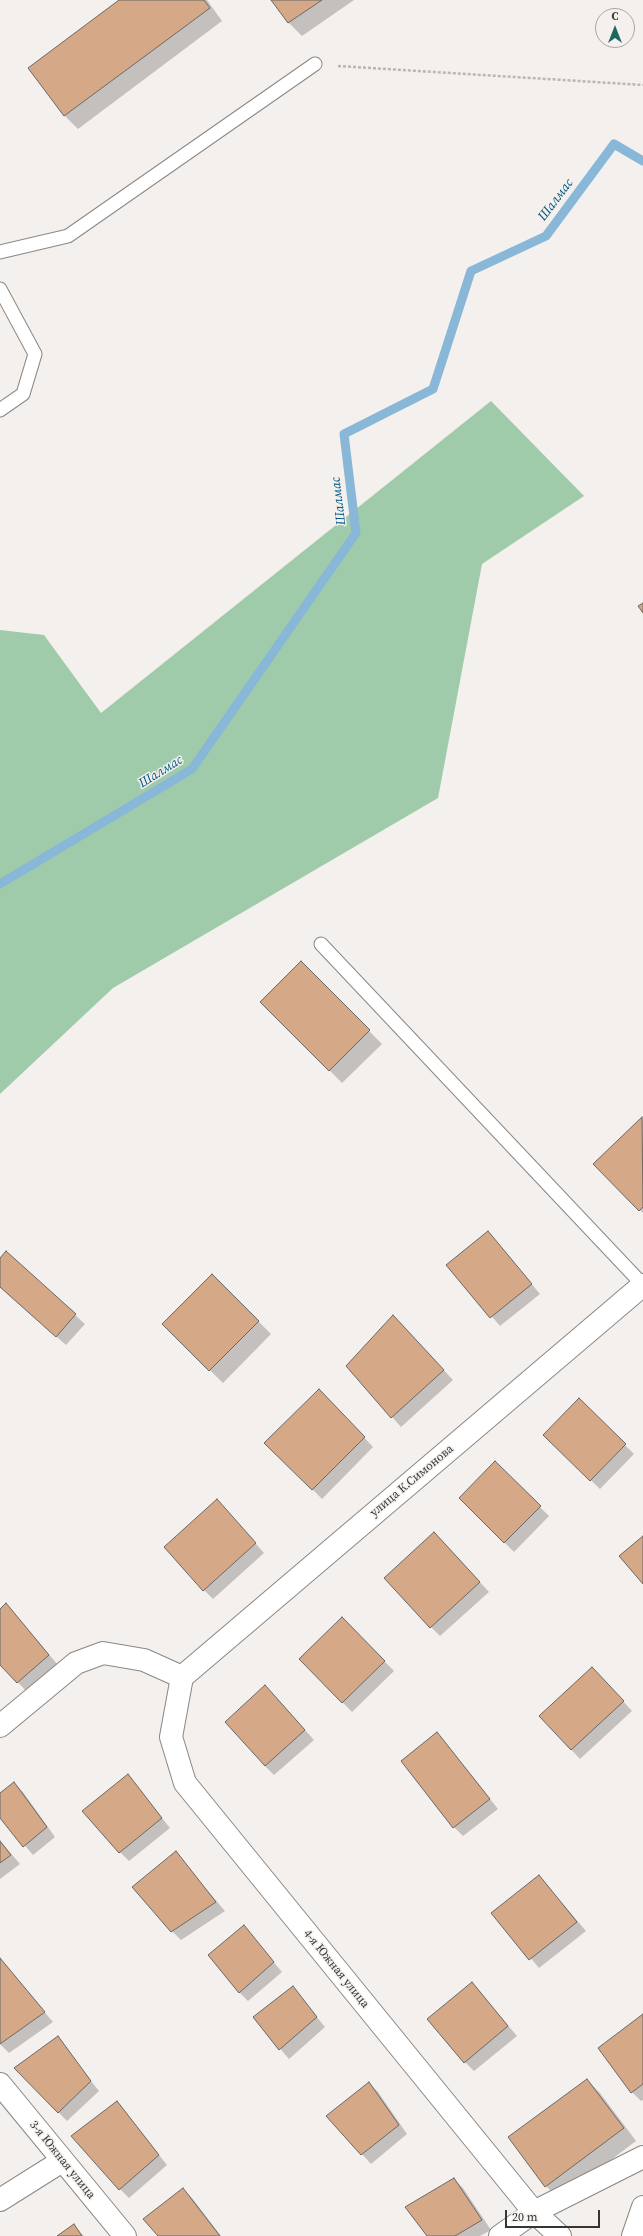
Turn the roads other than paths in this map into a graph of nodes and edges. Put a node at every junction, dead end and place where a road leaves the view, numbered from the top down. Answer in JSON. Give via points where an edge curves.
{"nodes":[{"id":1,"x":314,"y":64,"type":"road end"},
{"id":2,"x":0,"y":252,"type":"edge"},
{"id":3,"x":0,"y":289,"type":"edge"},
{"id":4,"x":0,"y":410,"type":"edge"},
{"id":5,"x":321,"y":944,"type":"dead end"},
{"id":6,"x":643,"y":1285,"type":"edge"},
{"id":7,"x":182,"y":1677,"type":"junction"},
{"id":8,"x":0,"y":1726,"type":"edge"},
{"id":9,"x":0,"y":2084,"type":"edge"},
{"id":10,"x":643,"y":2157,"type":"edge"},
{"id":11,"x":62,"y":2161,"type":"junction"},
{"id":12,"x":0,"y":2200,"type":"edge"},
{"id":13,"x":643,"y":2207,"type":"edge"},
{"id":14,"x":534,"y":2212,"type":"junction"},
{"id":15,"x":125,"y":2236,"type":"edge"},
{"id":16,"x":500,"y":2236,"type":"edge"},
{"id":17,"x":560,"y":2236,"type":"edge"},
{"id":18,"x":633,"y":2236,"type":"edge"}],
"edges":[{"from":1,"to":2,"type":"lane","via":[[68,236]]},
{"from":3,"to":4,"type":"lane","via":[[35,354],[23,394]]},
{"from":5,"to":6,"type":"lane"},
{"from":6,"to":7,"type":"street","name":"улица К.Симонова"},
{"from":7,"to":8,"type":"street","via":[[144,1660],[103,1653],[76,1663]]},
{"from":7,"to":14,"type":"street","name":"4-я Южная улица","via":[[171,1737],[185,1783]]},
{"from":9,"to":11,"type":"street","name":"3-я Южная улица"},
{"from":10,"to":14,"type":"street"},
{"from":11,"to":12,"type":"street"},
{"from":11,"to":15,"type":"street","name":"3-я Южная улица"},
{"from":13,"to":18,"type":"street"},
{"from":14,"to":16,"type":"street"},
{"from":14,"to":17,"type":"street","name":"4-я Южная улица"}]}
